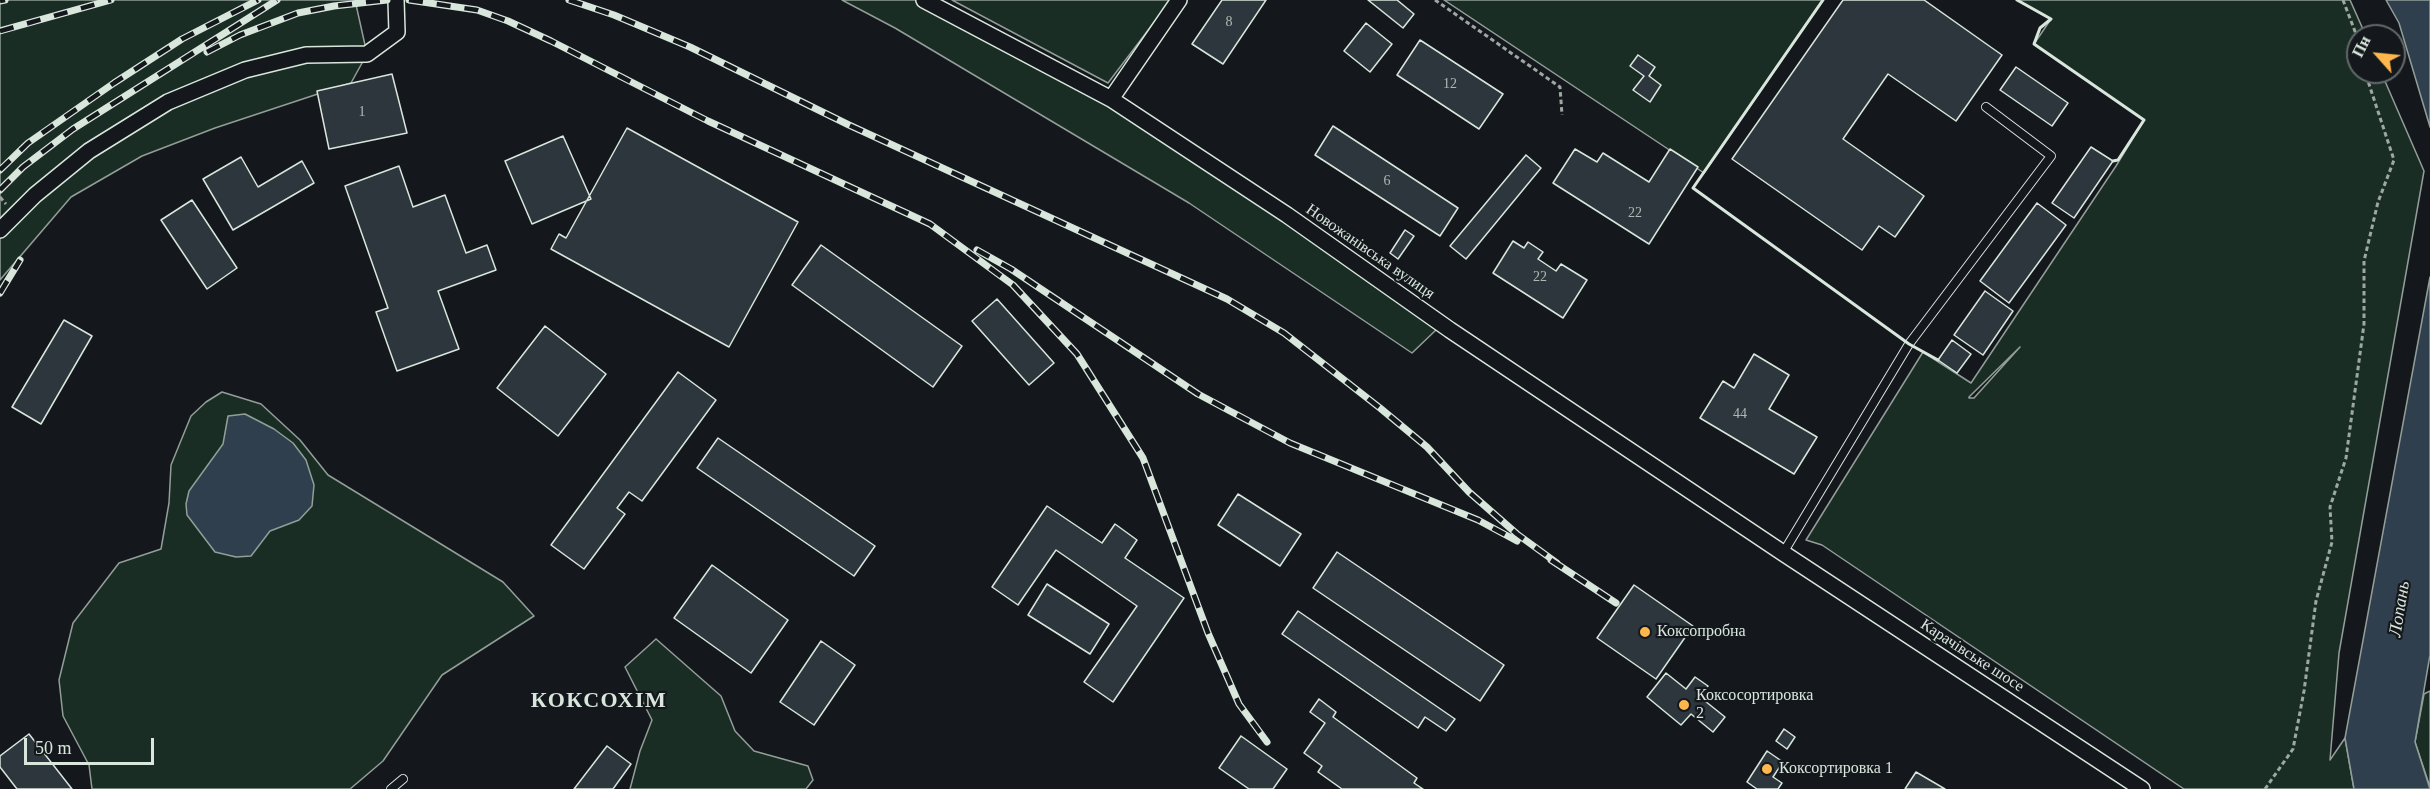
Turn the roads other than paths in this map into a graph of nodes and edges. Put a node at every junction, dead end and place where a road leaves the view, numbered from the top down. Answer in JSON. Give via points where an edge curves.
{"nodes":[{"id":1,"x":396,"y":0,"type":"edge"},
{"id":2,"x":924,"y":0,"type":"edge"},
{"id":3,"x":1179,"y":0,"type":"edge"},
{"id":4,"x":1111,"y":99,"type":"junction"},
{"id":5,"x":1986,"y":107,"type":"dead end"},
{"id":6,"x":0,"y":230,"type":"edge"},
{"id":7,"x":1783,"y":553,"type":"junction"},
{"id":8,"x":403,"y":779,"type":"dead end"},
{"id":9,"x":391,"y":789,"type":"edge"},
{"id":10,"x":2142,"y":789,"type":"edge"}],
"edges":[{"from":1,"to":6,"type":"street","via":[[397,32],[367,54],[306,55],[255,67],[168,102],[89,151]]},
{"from":2,"to":4,"type":"street","name":"Новожанівська вулиця"},
{"from":3,"to":4,"type":"street"},
{"from":4,"to":7,"type":"street","name":"Новожанівська вулиця"},
{"from":5,"to":7,"type":"lane","via":[[2051,156],[1909,344]]},
{"from":7,"to":10,"type":"street","name":"Карачівське шосе"},
{"from":8,"to":9,"type":"lane"}]}
